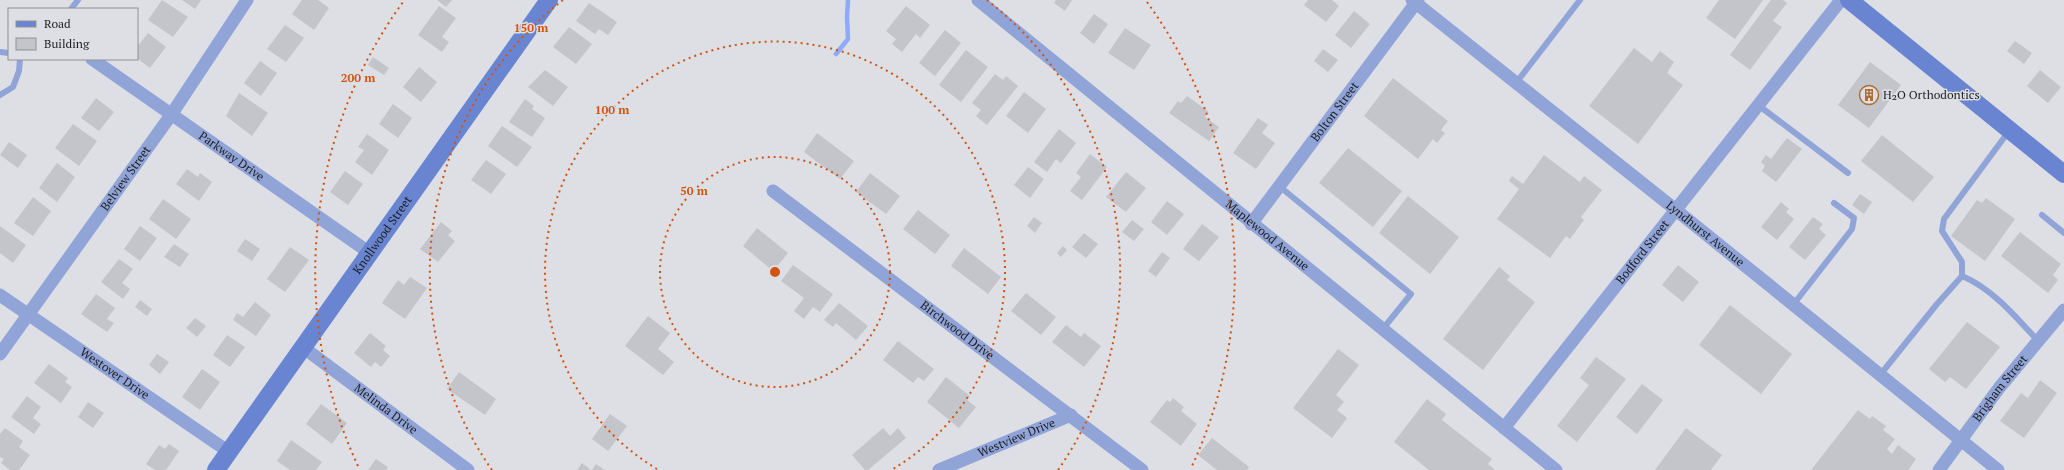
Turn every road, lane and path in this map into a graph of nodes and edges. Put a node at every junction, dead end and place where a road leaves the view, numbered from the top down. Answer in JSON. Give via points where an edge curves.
{"nodes":[{"id":1,"x":78,"y":0,"type":"edge"},
{"id":2,"x":247,"y":0,"type":"edge"},
{"id":3,"x":550,"y":0,"type":"edge"},
{"id":4,"x":978,"y":0,"type":"edge"},
{"id":5,"x":1580,"y":0,"type":"edge"},
{"id":6,"x":1840,"y":0,"type":"edge"},
{"id":7,"x":1848,"y":0,"type":"edge"},
{"id":8,"x":1415,"y":1,"type":"edge"},
{"id":9,"x":72,"y":8,"type":"edge"},
{"id":10,"x":20,"y":60,"type":"edge"},
{"id":11,"x":93,"y":60,"type":"edge"},
{"id":12,"x":1516,"y":83,"type":"junction"},
{"id":13,"x":0,"y":95,"type":"edge"},
{"id":14,"x":1758,"y":105,"type":"junction"},
{"id":15,"x":171,"y":115,"type":"junction"},
{"id":16,"x":2010,"y":130,"type":"junction"},
{"id":17,"x":1848,"y":173,"type":"dead end"},
{"id":18,"x":2064,"y":174,"type":"edge"},
{"id":19,"x":1279,"y":186,"type":"junction"},
{"id":20,"x":773,"y":190,"type":"dead end"},
{"id":21,"x":1834,"y":203,"type":"dead end"},
{"id":22,"x":1676,"y":210,"type":"junction"},
{"id":23,"x":2042,"y":215,"type":"dead end"},
{"id":24,"x":1251,"y":224,"type":"junction"},
{"id":25,"x":2064,"y":233,"type":"edge"},
{"id":26,"x":370,"y":253,"type":"junction"},
{"id":27,"x":1962,"y":276,"type":"junction"},
{"id":28,"x":0,"y":294,"type":"edge"},
{"id":29,"x":1793,"y":304,"type":"junction"},
{"id":30,"x":2064,"y":310,"type":"edge"},
{"id":31,"x":29,"y":315,"type":"junction"},
{"id":32,"x":1382,"y":330,"type":"junction"},
{"id":33,"x":2038,"y":341,"type":"junction"},
{"id":34,"x":304,"y":348,"type":"junction"},
{"id":35,"x":0,"y":354,"type":"edge"},
{"id":36,"x":1880,"y":375,"type":"junction"},
{"id":37,"x":1071,"y":415,"type":"junction"},
{"id":38,"x":1504,"y":428,"type":"junction"},
{"id":39,"x":1961,"y":440,"type":"junction"},
{"id":40,"x":229,"y":452,"type":"junction"},
{"id":41,"x":216,"y":470,"type":"edge"},
{"id":42,"x":468,"y":470,"type":"edge"},
{"id":43,"x":939,"y":470,"type":"edge"},
{"id":44,"x":1142,"y":470,"type":"edge"},
{"id":45,"x":1556,"y":470,"type":"edge"},
{"id":46,"x":1939,"y":470,"type":"edge"},
{"id":47,"x":1998,"y":470,"type":"edge"}],
"edges":[{"from":1,"to":9,"type":"lane"},
{"from":2,"to":15,"type":"street","name":"Belview Street"},
{"from":3,"to":26,"type":"main road","name":"Knollwood Street"},
{"from":4,"to":24,"type":"street","name":"Maplewood Avenue"},
{"from":5,"to":12,"type":"lane"},
{"from":6,"to":14,"type":"street","name":"Bodford Street"},
{"from":7,"to":16,"type":"main road"},
{"from":8,"to":12,"type":"street","name":"Lyndhurst Avenue"},
{"from":8,"to":19,"type":"street","name":"Bolton Street"},
{"from":10,"to":13,"type":"lane","via":[[14,87]]},
{"from":11,"to":15,"type":"street","name":"Parkway Drive"},
{"from":12,"to":22,"type":"street","name":"Lyndhurst Avenue"},
{"from":14,"to":17,"type":"lane"},
{"from":14,"to":22,"type":"street","name":"Bodford Street"},
{"from":15,"to":26,"type":"street","name":"Parkway Drive"},
{"from":15,"to":31,"type":"street","name":"Belview Street"},
{"from":16,"to":18,"type":"main road"},
{"from":16,"to":27,"type":"lane","via":[[1944,219],[1942,231],[1962,262]]},
{"from":19,"to":24,"type":"street","name":"Bolton Street"},
{"from":19,"to":32,"type":"lane","via":[[1411,294]]},
{"from":20,"to":37,"type":"street","name":"Birchwood Drive"},
{"from":21,"to":29,"type":"lane","via":[[1854,218],[1852,229]]},
{"from":22,"to":29,"type":"street","name":"Lyndhurst Avenue"},
{"from":22,"to":38,"type":"street","name":"Bodford Street"},
{"from":23,"to":25,"type":"lane"},
{"from":24,"to":32,"type":"street","name":"Maplewood Avenue"},
{"from":26,"to":34,"type":"main road","name":"Knollwood Street"},
{"from":27,"to":33,"type":"lane","via":[[1975,281],[2004,304]]},
{"from":27,"to":36,"type":"lane"},
{"from":28,"to":31,"type":"street","name":"Westover Drive"},
{"from":29,"to":36,"type":"street","name":"Lyndhurst Avenue"},
{"from":30,"to":33,"type":"street","name":"Brigham Street"},
{"from":31,"to":35,"type":"street","name":"Belview Street"},
{"from":31,"to":40,"type":"street","name":"Westover Drive"},
{"from":32,"to":38,"type":"street","name":"Maplewood Avenue"},
{"from":33,"to":39,"type":"street","name":"Brigham Street"},
{"from":34,"to":40,"type":"main road","name":"Knollwood Street"},
{"from":34,"to":42,"type":"street","name":"Melinda Drive"},
{"from":36,"to":39,"type":"street","name":"Lyndhurst Avenue"},
{"from":37,"to":43,"type":"street","name":"Westview Drive"},
{"from":37,"to":44,"type":"street","name":"Birchwood Drive"},
{"from":38,"to":45,"type":"street","name":"Maplewood Avenue"},
{"from":39,"to":46,"type":"street","name":"Brigham Street"},
{"from":39,"to":47,"type":"street","name":"Lyndhurst Avenue"},
{"from":40,"to":41,"type":"main road","name":"Knollwood Street"}]}
